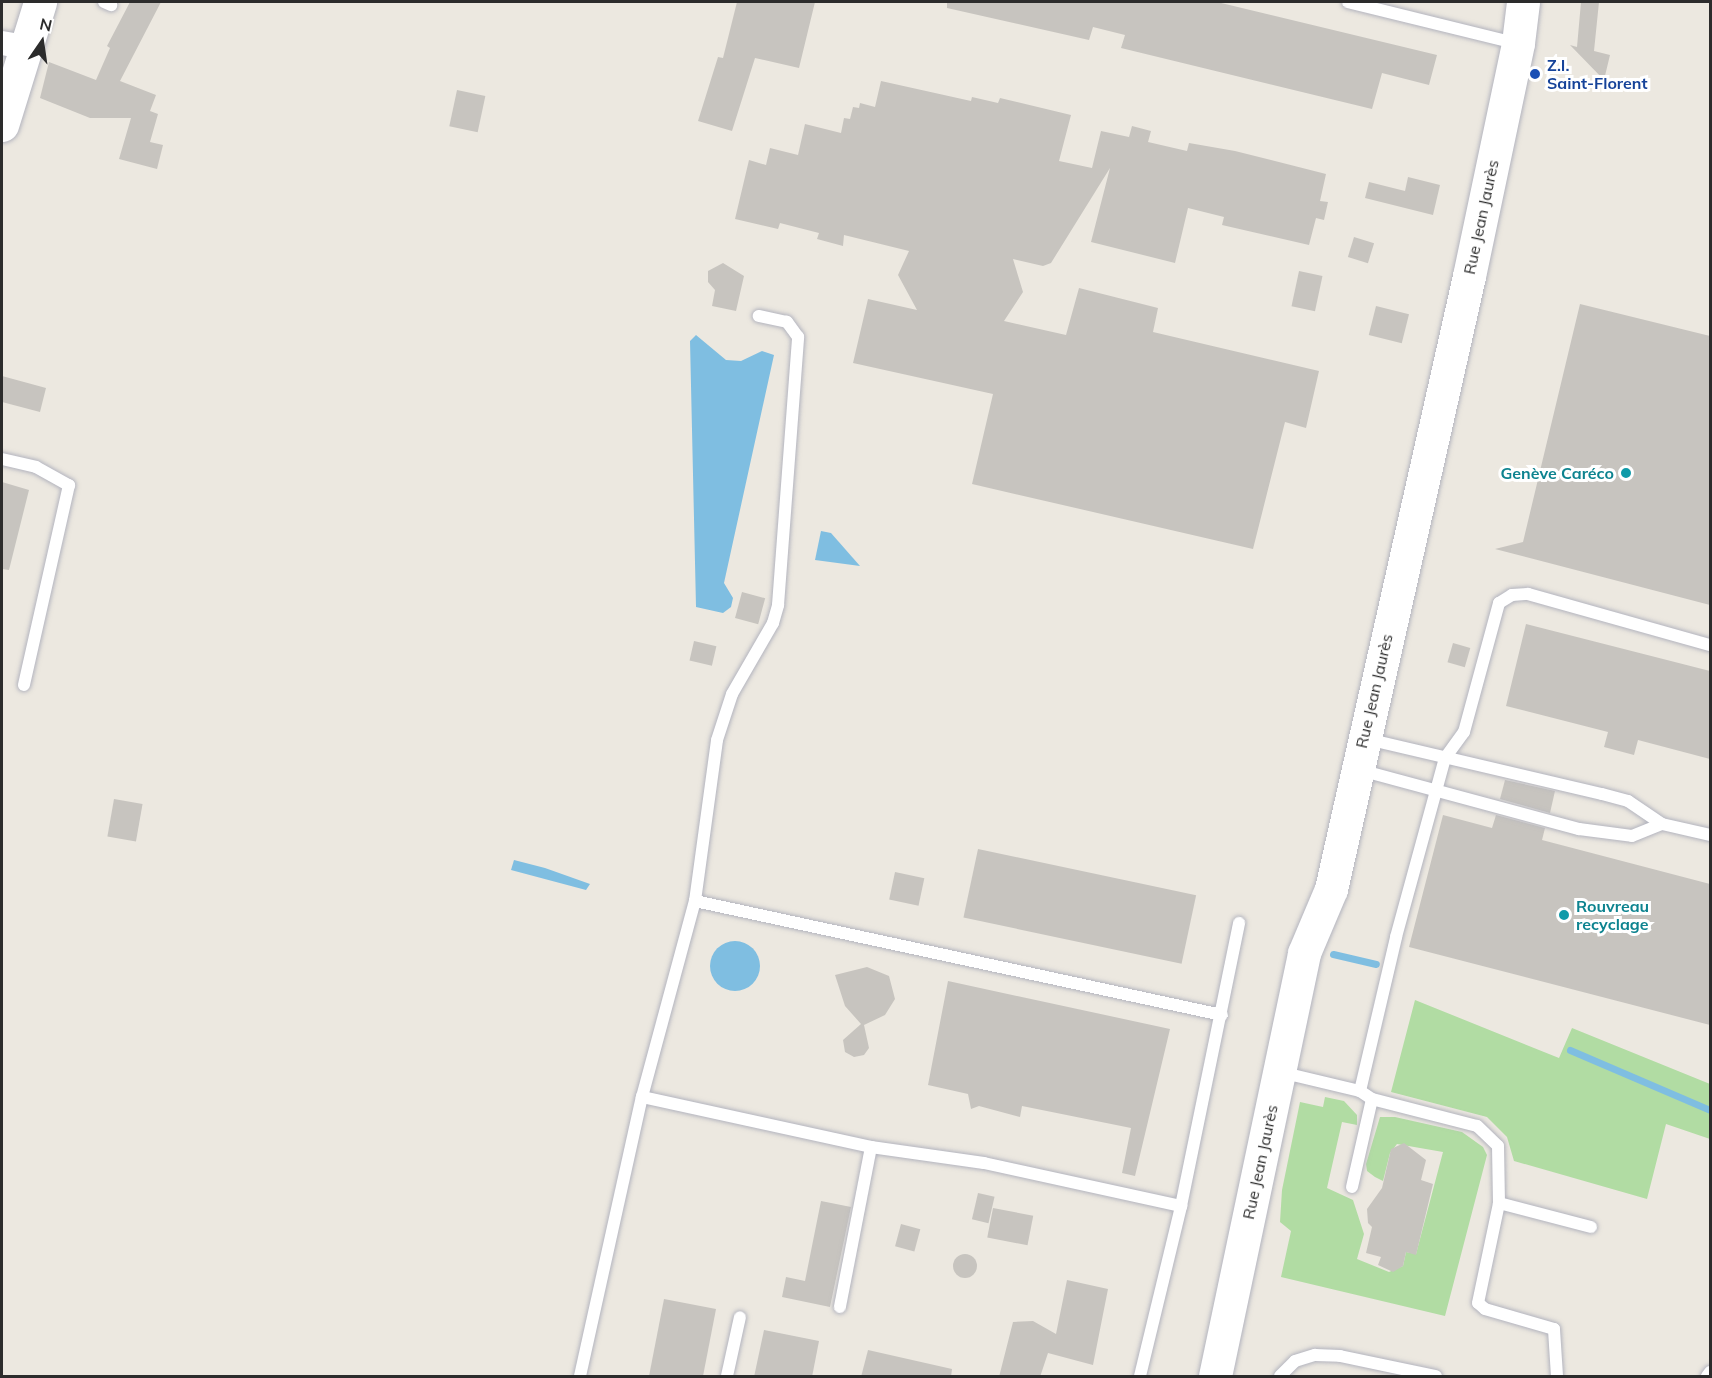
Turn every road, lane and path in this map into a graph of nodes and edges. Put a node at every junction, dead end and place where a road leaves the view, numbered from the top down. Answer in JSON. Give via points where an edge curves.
{"nodes":[{"id":1,"x":40,"y":2,"type":"edge"},
{"id":2,"x":1347,"y":2,"type":"edge"},
{"id":3,"x":1523,"y":2,"type":"edge"},
{"id":4,"x":1518,"y":43,"type":"junction"},
{"id":5,"x":13,"y":45,"type":"edge"},
{"id":6,"x":2,"y":124,"type":"edge"},
{"id":7,"x":759,"y":316,"type":"dead end"},
{"id":8,"x":2,"y":459,"type":"edge"},
{"id":9,"x":1710,"y":645,"type":"edge"},
{"id":10,"x":24,"y":685,"type":"dead end"},
{"id":11,"x":1360,"y":754,"type":"junction"},
{"id":12,"x":1445,"y":758,"type":"junction"},
{"id":13,"x":1436,"y":791,"type":"junction"},
{"id":14,"x":1662,"y":824,"type":"junction"},
{"id":15,"x":1710,"y":835,"type":"edge"},
{"id":16,"x":694,"y":900,"type":"junction"},
{"id":17,"x":1239,"y":923,"type":"dead end"},
{"id":18,"x":1222,"y":1015,"type":"junction"},
{"id":19,"x":1279,"y":1071,"type":"junction"},
{"id":20,"x":1360,"y":1091,"type":"junction"},
{"id":21,"x":642,"y":1097,"type":"junction"},
{"id":22,"x":1372,"y":1099,"type":"junction"},
{"id":23,"x":871,"y":1147,"type":"junction"},
{"id":24,"x":1352,"y":1187,"type":"dead end"},
{"id":25,"x":1500,"y":1203,"type":"junction"},
{"id":26,"x":1181,"y":1206,"type":"junction"},
{"id":27,"x":1591,"y":1227,"type":"dead end"},
{"id":28,"x":840,"y":1306,"type":"dead end"},
{"id":29,"x":740,"y":1317,"type":"dead end"},
{"id":30,"x":1710,"y":1372,"type":"edge"},
{"id":31,"x":580,"y":1377,"type":"edge"},
{"id":32,"x":727,"y":1377,"type":"edge"},
{"id":33,"x":1140,"y":1377,"type":"edge"},
{"id":34,"x":1215,"y":1377,"type":"edge"},
{"id":35,"x":1280,"y":1377,"type":"edge"},
{"id":36,"x":1436,"y":1377,"type":"edge"},
{"id":37,"x":1557,"y":1377,"type":"edge"},
{"id":38,"x":1707,"y":1377,"type":"edge"}],
"edges":[{"from":1,"to":5,"type":"street"},
{"from":2,"to":4,"type":"lane"},
{"from":3,"to":4,"type":"street","name":"Rue Jean Jaurès"},
{"from":4,"to":11,"type":"street","name":"Rue Jean Jaurès"},
{"from":5,"to":6,"type":"street"},
{"from":7,"to":16,"type":"lane","via":[[787,322],[798,337],[778,605],[773,623],[723,713]]},
{"from":8,"to":10,"type":"lane","via":[[36,467],[69,485]]},
{"from":9,"to":12,"type":"lane","via":[[1528,594],[1512,595],[1498,603],[1492,617],[1464,732]]},
{"from":11,"to":12,"type":"lane"},
{"from":11,"to":13,"type":"lane"},
{"from":11,"to":19,"type":"street","name":"Rue Jean Jaurès","via":[[1331,889],[1304,953]]},
{"from":12,"to":13,"type":"lane"},
{"from":12,"to":14,"type":"lane","via":[[1628,801]]},
{"from":13,"to":14,"type":"lane","via":[[1550,823],[1608,834],[1632,836]]},
{"from":13,"to":20,"type":"lane"},
{"from":14,"to":15,"type":"lane"},
{"from":16,"to":18,"type":"lane"},
{"from":16,"to":21,"type":"lane"},
{"from":17,"to":18,"type":"lane"},
{"from":18,"to":26,"type":"lane"},
{"from":19,"to":20,"type":"lane"},
{"from":19,"to":34,"type":"street","name":"Rue Jean Jaurès"},
{"from":20,"to":22,"type":"lane"},
{"from":21,"to":23,"type":"lane"},
{"from":21,"to":31,"type":"lane"},
{"from":22,"to":24,"type":"lane"},
{"from":22,"to":25,"type":"lane","via":[[1477,1126],[1489,1135],[1498,1146],[1500,1158]]},
{"from":23,"to":26,"type":"lane","via":[[984,1163]]},
{"from":23,"to":28,"type":"lane"},
{"from":25,"to":27,"type":"lane"},
{"from":25,"to":37,"type":"lane","via":[[1478,1304],[1554,1329]]},
{"from":26,"to":33,"type":"lane"},
{"from":29,"to":32,"type":"lane"},
{"from":30,"to":38,"type":"lane"},
{"from":35,"to":36,"type":"lane","via":[[1295,1361],[1315,1355],[1340,1356]]}]}
